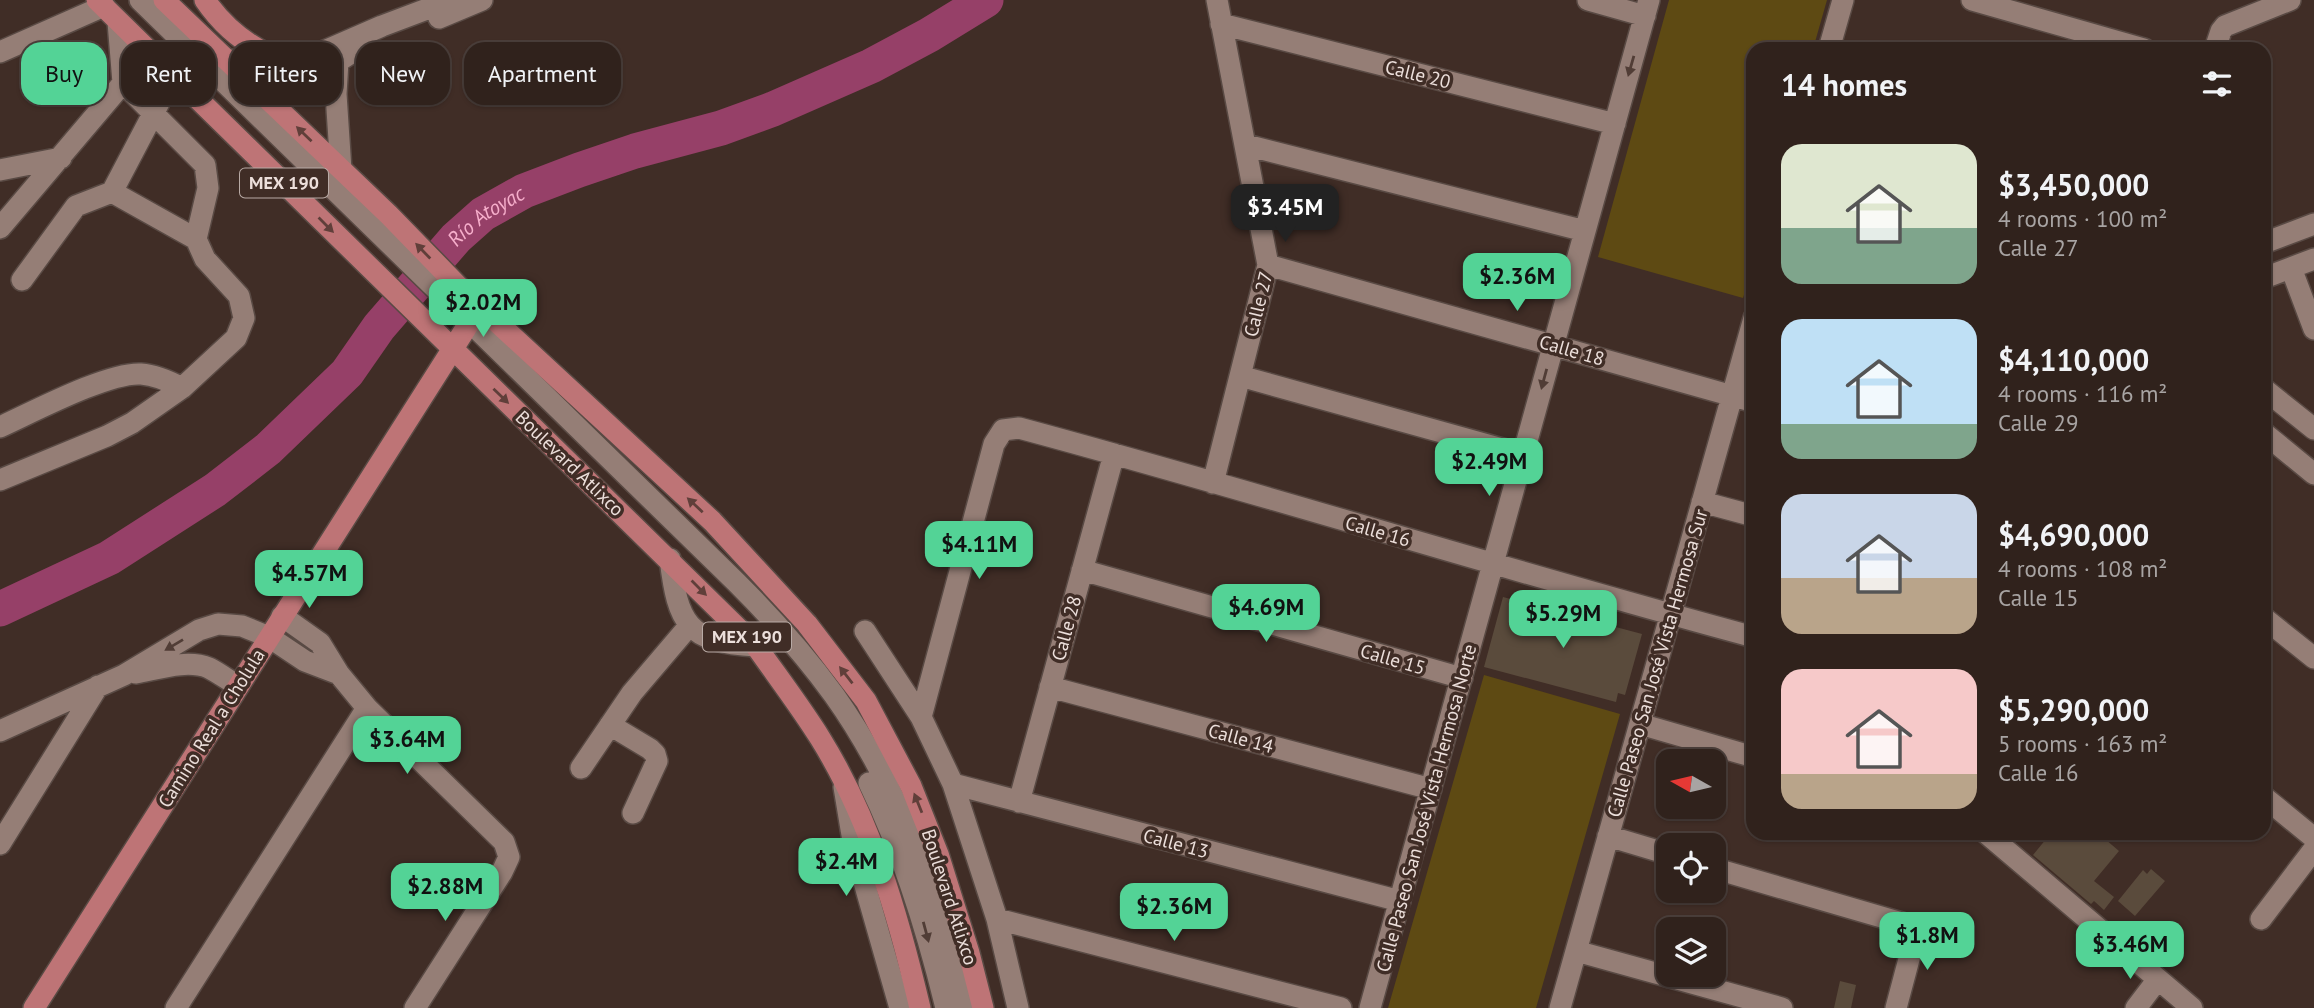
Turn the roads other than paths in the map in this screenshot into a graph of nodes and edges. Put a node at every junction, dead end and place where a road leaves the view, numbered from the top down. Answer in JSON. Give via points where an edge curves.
{"nodes":[{"id":1,"x":125,"y":0,"type":"edge"},
{"id":2,"x":140,"y":0,"type":"edge"},
{"id":3,"x":164,"y":0,"type":"edge"},
{"id":4,"x":194,"y":0,"type":"edge"},
{"id":5,"x":205,"y":0,"type":"edge"},
{"id":6,"x":451,"y":0,"type":"edge"},
{"id":7,"x":482,"y":0,"type":"edge"},
{"id":8,"x":1217,"y":0,"type":"edge"},
{"id":9,"x":1588,"y":0,"type":"edge"},
{"id":10,"x":1843,"y":0,"type":"edge"},
{"id":11,"x":1972,"y":0,"type":"edge"},
{"id":12,"x":2290,"y":0,"type":"edge"},
{"id":13,"x":1647,"y":8,"type":"edge"},
{"id":14,"x":106,"y":9,"type":"edge"},
{"id":15,"x":1221,"y":24,"type":"junction"},
{"id":16,"x":194,"y":30,"type":"junction"},
{"id":17,"x":141,"y":42,"type":"edge"},
{"id":18,"x":247,"y":42,"type":"edge"},
{"id":19,"x":1831,"y":42,"type":"edge"},
{"id":20,"x":2119,"y":42,"type":"edge"},
{"id":21,"x":2218,"y":42,"type":"edge"},
{"id":22,"x":342,"y":49,"type":"edge"},
{"id":23,"x":0,"y":52,"type":"edge"},
{"id":24,"x":342,"y":53,"type":"edge"},
{"id":25,"x":227,"y":61,"type":"junction"},
{"id":26,"x":230,"y":61,"type":"edge"},
{"id":27,"x":121,"y":74,"type":"edge"},
{"id":28,"x":121,"y":85,"type":"edge"},
{"id":29,"x":147,"y":105,"type":"edge"},
{"id":30,"x":156,"y":105,"type":"edge"},
{"id":31,"x":212,"y":105,"type":"edge"},
{"id":32,"x":337,"y":105,"type":"edge"},
{"id":33,"x":153,"y":111,"type":"junction"},
{"id":34,"x":1615,"y":124,"type":"junction"},
{"id":35,"x":1246,"y":145,"type":"junction"},
{"id":36,"x":61,"y":158,"type":"junction"},
{"id":37,"x":0,"y":170,"type":"edge"},
{"id":38,"x":341,"y":170,"type":"junction"},
{"id":39,"x":112,"y":191,"type":"junction"},
{"id":40,"x":2314,"y":224,"type":"edge"},
{"id":41,"x":0,"y":229,"type":"edge"},
{"id":42,"x":1585,"y":232,"type":"junction"},
{"id":43,"x":373,"y":237,"type":"junction"},
{"id":44,"x":196,"y":239,"type":"junction"},
{"id":45,"x":2271,"y":240,"type":"edge"},
{"id":46,"x":2314,"y":259,"type":"edge"},
{"id":47,"x":1268,"y":265,"type":"junction"},
{"id":48,"x":2291,"y":268,"type":"junction"},
{"id":49,"x":2271,"y":275,"type":"edge"},
{"id":50,"x":22,"y":280,"type":"dead end"},
{"id":51,"x":443,"y":305,"type":"junction"},
{"id":52,"x":466,"y":327,"type":"junction"},
{"id":53,"x":2314,"y":329,"type":"edge"},
{"id":54,"x":1554,"y":345,"type":"junction"},
{"id":55,"x":1746,"y":346,"type":"edge"},
{"id":56,"x":1240,"y":376,"type":"junction"},
{"id":57,"x":182,"y":388,"type":"junction"},
{"id":58,"x":2271,"y":395,"type":"edge"},
{"id":59,"x":1732,"y":396,"type":"junction"},
{"id":60,"x":1746,"y":400,"type":"edge"},
{"id":61,"x":0,"y":427,"type":"edge"},
{"id":62,"x":2314,"y":429,"type":"edge"},
{"id":63,"x":2271,"y":439,"type":"edge"},
{"id":64,"x":1114,"y":454,"type":"junction"},
{"id":65,"x":1524,"y":455,"type":"junction"},
{"id":66,"x":2314,"y":474,"type":"edge"},
{"id":67,"x":0,"y":480,"type":"edge"},
{"id":68,"x":1213,"y":483,"type":"junction"},
{"id":69,"x":1702,"y":502,"type":"junction"},
{"id":70,"x":1746,"y":514,"type":"edge"},
{"id":71,"x":670,"y":559,"type":"junction"},
{"id":72,"x":1492,"y":565,"type":"junction"},
{"id":73,"x":1082,"y":570,"type":"junction"},
{"id":74,"x":1670,"y":615,"type":"junction"},
{"id":75,"x":282,"y":617,"type":"junction"},
{"id":76,"x":2271,"y":624,"type":"edge"},
{"id":77,"x":689,"y":626,"type":"junction"},
{"id":78,"x":865,"y":631,"type":"dead end"},
{"id":79,"x":1746,"y":635,"type":"edge"},
{"id":80,"x":269,"y":637,"type":"junction"},
{"id":81,"x":756,"y":646,"type":"junction"},
{"id":82,"x":2314,"y":658,"type":"edge"},
{"id":83,"x":339,"y":674,"type":"junction"},
{"id":84,"x":124,"y":676,"type":"junction"},
{"id":85,"x":1462,"y":678,"type":"junction"},
{"id":86,"x":98,"y":686,"type":"junction"},
{"id":87,"x":238,"y":686,"type":"junction"},
{"id":88,"x":1050,"y":687,"type":"junction"},
{"id":89,"x":367,"y":708,"type":"junction"},
{"id":90,"x":921,"y":717,"type":"junction"},
{"id":91,"x":610,"y":724,"type":"junction"},
{"id":92,"x":1640,"y":724,"type":"junction"},
{"id":93,"x":0,"y":731,"type":"edge"},
{"id":94,"x":1746,"y":755,"type":"edge"},
{"id":95,"x":581,"y":768,"type":"dead end"},
{"id":96,"x":842,"y":778,"type":"junction"},
{"id":97,"x":953,"y":784,"type":"junction"},
{"id":98,"x":1431,"y":789,"type":"junction"},
{"id":99,"x":1019,"y":802,"type":"junction"},
{"id":100,"x":2271,"y":803,"type":"edge"},
{"id":101,"x":633,"y":813,"type":"dead end"},
{"id":102,"x":1608,"y":836,"type":"junction"},
{"id":103,"x":2314,"y":838,"type":"edge"},
{"id":104,"x":1994,"y":840,"type":"edge"},
{"id":105,"x":0,"y":844,"type":"edge"},
{"id":106,"x":2314,"y":849,"type":"edge"},
{"id":107,"x":1656,"y":850,"type":"edge"},
{"id":108,"x":1726,"y":872,"type":"edge"},
{"id":109,"x":1400,"y":901,"type":"junction"},
{"id":110,"x":997,"y":919,"type":"junction"},
{"id":111,"x":2261,"y":919,"type":"dead end"},
{"id":112,"x":1576,"y":951,"type":"junction"},
{"id":113,"x":2158,"y":979,"type":"junction"},
{"id":114,"x":34,"y":1008,"type":"edge"},
{"id":115,"x":176,"y":1008,"type":"edge"},
{"id":116,"x":415,"y":1008,"type":"edge"},
{"id":117,"x":900,"y":1008,"type":"edge"},
{"id":118,"x":920,"y":1008,"type":"edge"},
{"id":119,"x":946,"y":1008,"type":"edge"},
{"id":120,"x":963,"y":1008,"type":"edge"},
{"id":121,"x":983,"y":1008,"type":"edge"},
{"id":122,"x":1018,"y":1008,"type":"edge"},
{"id":123,"x":1341,"y":1008,"type":"edge"},
{"id":124,"x":1370,"y":1008,"type":"edge"},
{"id":125,"x":1560,"y":1008,"type":"edge"},
{"id":126,"x":1782,"y":1008,"type":"edge"},
{"id":127,"x":1896,"y":1008,"type":"edge"},
{"id":128,"x":2136,"y":1008,"type":"edge"},
{"id":129,"x":2192,"y":1008,"type":"edge"}],
"edges":[{"from":1,"to":43,"type":"street"},
{"from":2,"to":43,"type":"street"},
{"from":3,"to":16,"type":"main road","name":"Boulevard Atlixco","number":"MEX 190"},
{"from":4,"to":16,"type":"main road"},
{"from":5,"to":18,"type":"main road","via":[[224,25]]},
{"from":6,"to":22,"type":"street","via":[[382,26]]},
{"from":7,"to":24,"type":"street"},
{"from":8,"to":15,"type":"street","name":"Calle 27"},
{"from":9,"to":13,"type":"street"},
{"from":10,"to":19,"type":"street"},
{"from":11,"to":20,"type":"street"},
{"from":12,"to":21,"type":"street","via":[[2225,26]]},
{"from":13,"to":34,"type":"street","name":"Calle Paseo San José Vista Hermosa Norte","one_way":true},
{"from":14,"to":17,"type":"main road","name":"Boulevard Atlixco","number":"MEX 190"},
{"from":14,"to":23,"type":"street"},
{"from":14,"to":27,"type":"street"},
{"from":15,"to":34,"type":"street","name":"Calle 20"},
{"from":15,"to":35,"type":"street","name":"Calle 27"},
{"from":16,"to":25,"type":"main road","name":"Boulevard Atlixco","number":"MEX 190"},
{"from":25,"to":26,"type":"street"},
{"from":38,"to":25,"type":"main road","name":"Boulevard Atlixco","number":"MEX 190","one_way":true},
{"from":28,"to":36,"type":"street"},
{"from":29,"to":33,"type":"street"},
{"from":30,"to":33,"type":"street"},
{"from":31,"to":43,"type":"main road","name":"Boulevard Atlixco","number":"MEX 190","one_way":true},
{"from":32,"to":38,"type":"street"},
{"from":33,"to":39,"type":"street"},
{"from":33,"to":44,"type":"street","via":[[205,165],[208,188]]},
{"from":34,"to":42,"type":"street","name":"Calle Paseo San José Vista Hermosa Norte"},
{"from":35,"to":42,"type":"street"},
{"from":35,"to":47,"type":"street","name":"Calle 27"},
{"from":36,"to":37,"type":"street"},
{"from":36,"to":41,"type":"street"},
{"from":38,"to":43,"type":"main road","name":"Boulevard Atlixco","number":"MEX 190"},
{"from":39,"to":44,"type":"street"},
{"from":39,"to":50,"type":"street","via":[[76,206]]},
{"from":40,"to":45,"type":"street"},
{"from":42,"to":54,"type":"street","name":"Calle Paseo San José Vista Hermosa Norte"},
{"from":43,"to":51,"type":"main road","name":"Boulevard Atlixco","number":"MEX 190"},
{"from":51,"to":43,"type":"main road","name":"Boulevard Atlixco","number":"MEX 190","one_way":true},
{"from":44,"to":57,"type":"street","via":[[205,259],[239,296],[243,318],[236,338]]},
{"from":46,"to":48,"type":"street"},
{"from":47,"to":54,"type":"street","name":"Calle 18"},
{"from":47,"to":56,"type":"street","name":"Calle 27"},
{"from":48,"to":49,"type":"street"},
{"from":48,"to":53,"type":"street"},
{"from":51,"to":52,"type":"main road","name":"Boulevard Atlixco","number":"MEX 190"},
{"from":51,"to":52,"type":"main road","name":"Boulevard Atlixco","number":"MEX 190"},
{"from":52,"to":71,"type":"main road","name":"Boulevard Atlixco","number":"MEX 190","one_way":true},
{"from":52,"to":75,"type":"main road","name":"Camino Real a Cholula"},
{"from":52,"to":119,"type":"street","one_way":true,"via":[[751,614],[817,694],[864,772],[896,843]]},
{"from":52,"to":120,"type":"street","via":[[737,583],[835,696],[876,765],[916,849],[938,907]]},
{"from":121,"to":52,"type":"main road","name":"Boulevard Atlixco","number":"MEX 190","one_way":true,"via":[[938,854],[911,786],[866,701],[807,624],[712,522]]},
{"from":54,"to":59,"type":"street","name":"Calle 18"},
{"from":54,"to":65,"type":"street","name":"Calle Paseo San José Vista Hermosa Norte","one_way":true},
{"from":55,"to":59,"type":"street","name":"Calle Paseo San José Vista Hermosa Sur"},
{"from":56,"to":65,"type":"street"},
{"from":56,"to":68,"type":"street","name":"Calle 27"},
{"from":57,"to":61,"type":"street","via":[[141,374],[114,377]]},
{"from":57,"to":67,"type":"street","via":[[107,436]]},
{"from":58,"to":62,"type":"street"},
{"from":59,"to":60,"type":"street","name":"Calle 18"},
{"from":59,"to":69,"type":"street","name":"Calle Paseo San José Vista Hermosa Sur"},
{"from":63,"to":66,"type":"street"},
{"from":64,"to":68,"type":"street","name":"Calle 16"},
{"from":64,"to":73,"type":"street","name":"Calle 28"},
{"from":64,"to":90,"type":"street","name":"Calle 16","via":[[1019,428],[1003,430],[993,444]]},
{"from":65,"to":72,"type":"street","name":"Calle Paseo San José Vista Hermosa Norte"},
{"from":68,"to":72,"type":"street","name":"Calle 16"},
{"from":69,"to":70,"type":"street"},
{"from":69,"to":74,"type":"street","name":"Calle Paseo San José Vista Hermosa Sur"},
{"from":71,"to":77,"type":"street","via":[[679,610]]},
{"from":71,"to":81,"type":"main road","name":"Boulevard Atlixco","number":"MEX 190","one_way":true},
{"from":72,"to":74,"type":"street","name":"Calle 16"},
{"from":72,"to":85,"type":"street","name":"Calle Paseo San José Vista Hermosa Norte"},
{"from":73,"to":85,"type":"street","name":"Calle 15"},
{"from":73,"to":88,"type":"street","name":"Calle 28"},
{"from":74,"to":79,"type":"street","name":"Calle 16"},
{"from":74,"to":92,"type":"street","name":"Calle Paseo San José Vista Hermosa Sur"},
{"from":75,"to":80,"type":"main road","name":"Camino Real a Cholula"},
{"from":75,"to":83,"type":"street","via":[[320,643]]},
{"from":76,"to":82,"type":"street"},
{"from":77,"to":81,"type":"street","via":[[710,639]]},
{"from":77,"to":91,"type":"street"},
{"from":78,"to":90,"type":"street"},
{"from":80,"to":83,"type":"street","via":[[305,661]]},
{"from":80,"to":84,"type":"street","one_way":true,"via":[[236,624],[209,626]]},
{"from":80,"to":87,"type":"main road","name":"Camino Real a Cholula"},
{"from":81,"to":96,"type":"main road","name":"Boulevard Atlixco","number":"MEX 190"},
{"from":83,"to":89,"type":"street"},
{"from":84,"to":86,"type":"street"},
{"from":84,"to":87,"type":"street","via":[[190,664],[210,669]]},
{"from":85,"to":98,"type":"street","name":"Calle Paseo San José Vista Hermosa Norte"},
{"from":86,"to":93,"type":"street"},
{"from":86,"to":105,"type":"street"},
{"from":87,"to":114,"type":"main road","name":"Camino Real a Cholula"},
{"from":88,"to":98,"type":"street","name":"Calle 14"},
{"from":88,"to":99,"type":"street","name":"Calle 28"},
{"from":89,"to":115,"type":"street"},
{"from":89,"to":116,"type":"street","via":[[504,842],[509,857]]},
{"from":90,"to":97,"type":"street"},
{"from":91,"to":95,"type":"street"},
{"from":91,"to":101,"type":"street","via":[[650,749],[657,761]]},
{"from":92,"to":94,"type":"street"},
{"from":92,"to":102,"type":"street","name":"Calle Paseo San José Vista Hermosa Sur"},
{"from":96,"to":117,"type":"street","via":[[854,847]]},
{"from":96,"to":118,"type":"main road","name":"Boulevard Atlixco","number":"MEX 190","via":[[902,932]]},
{"from":97,"to":99,"type":"street","name":"Calle 13"},
{"from":97,"to":110,"type":"street"},
{"from":98,"to":109,"type":"street","name":"Calle Paseo San José Vista Hermosa Norte"},
{"from":99,"to":109,"type":"street","name":"Calle 13"},
{"from":100,"to":103,"type":"street"},
{"from":102,"to":107,"type":"street"},
{"from":102,"to":112,"type":"street","name":"Calle Paseo San José Vista Hermosa Sur"},
{"from":104,"to":113,"type":"street"},
{"from":106,"to":111,"type":"street"},
{"from":108,"to":127,"type":"street","via":[[1902,923],[1912,930],[1913,944]]},
{"from":109,"to":124,"type":"street","name":"Calle Paseo San José Vista Hermosa Norte"},
{"from":110,"to":122,"type":"street"},
{"from":110,"to":123,"type":"street"},
{"from":112,"to":125,"type":"street","name":"Calle Paseo San José Vista Hermosa Sur"},
{"from":112,"to":126,"type":"street"},
{"from":113,"to":128,"type":"street"},
{"from":113,"to":129,"type":"street"}]}
